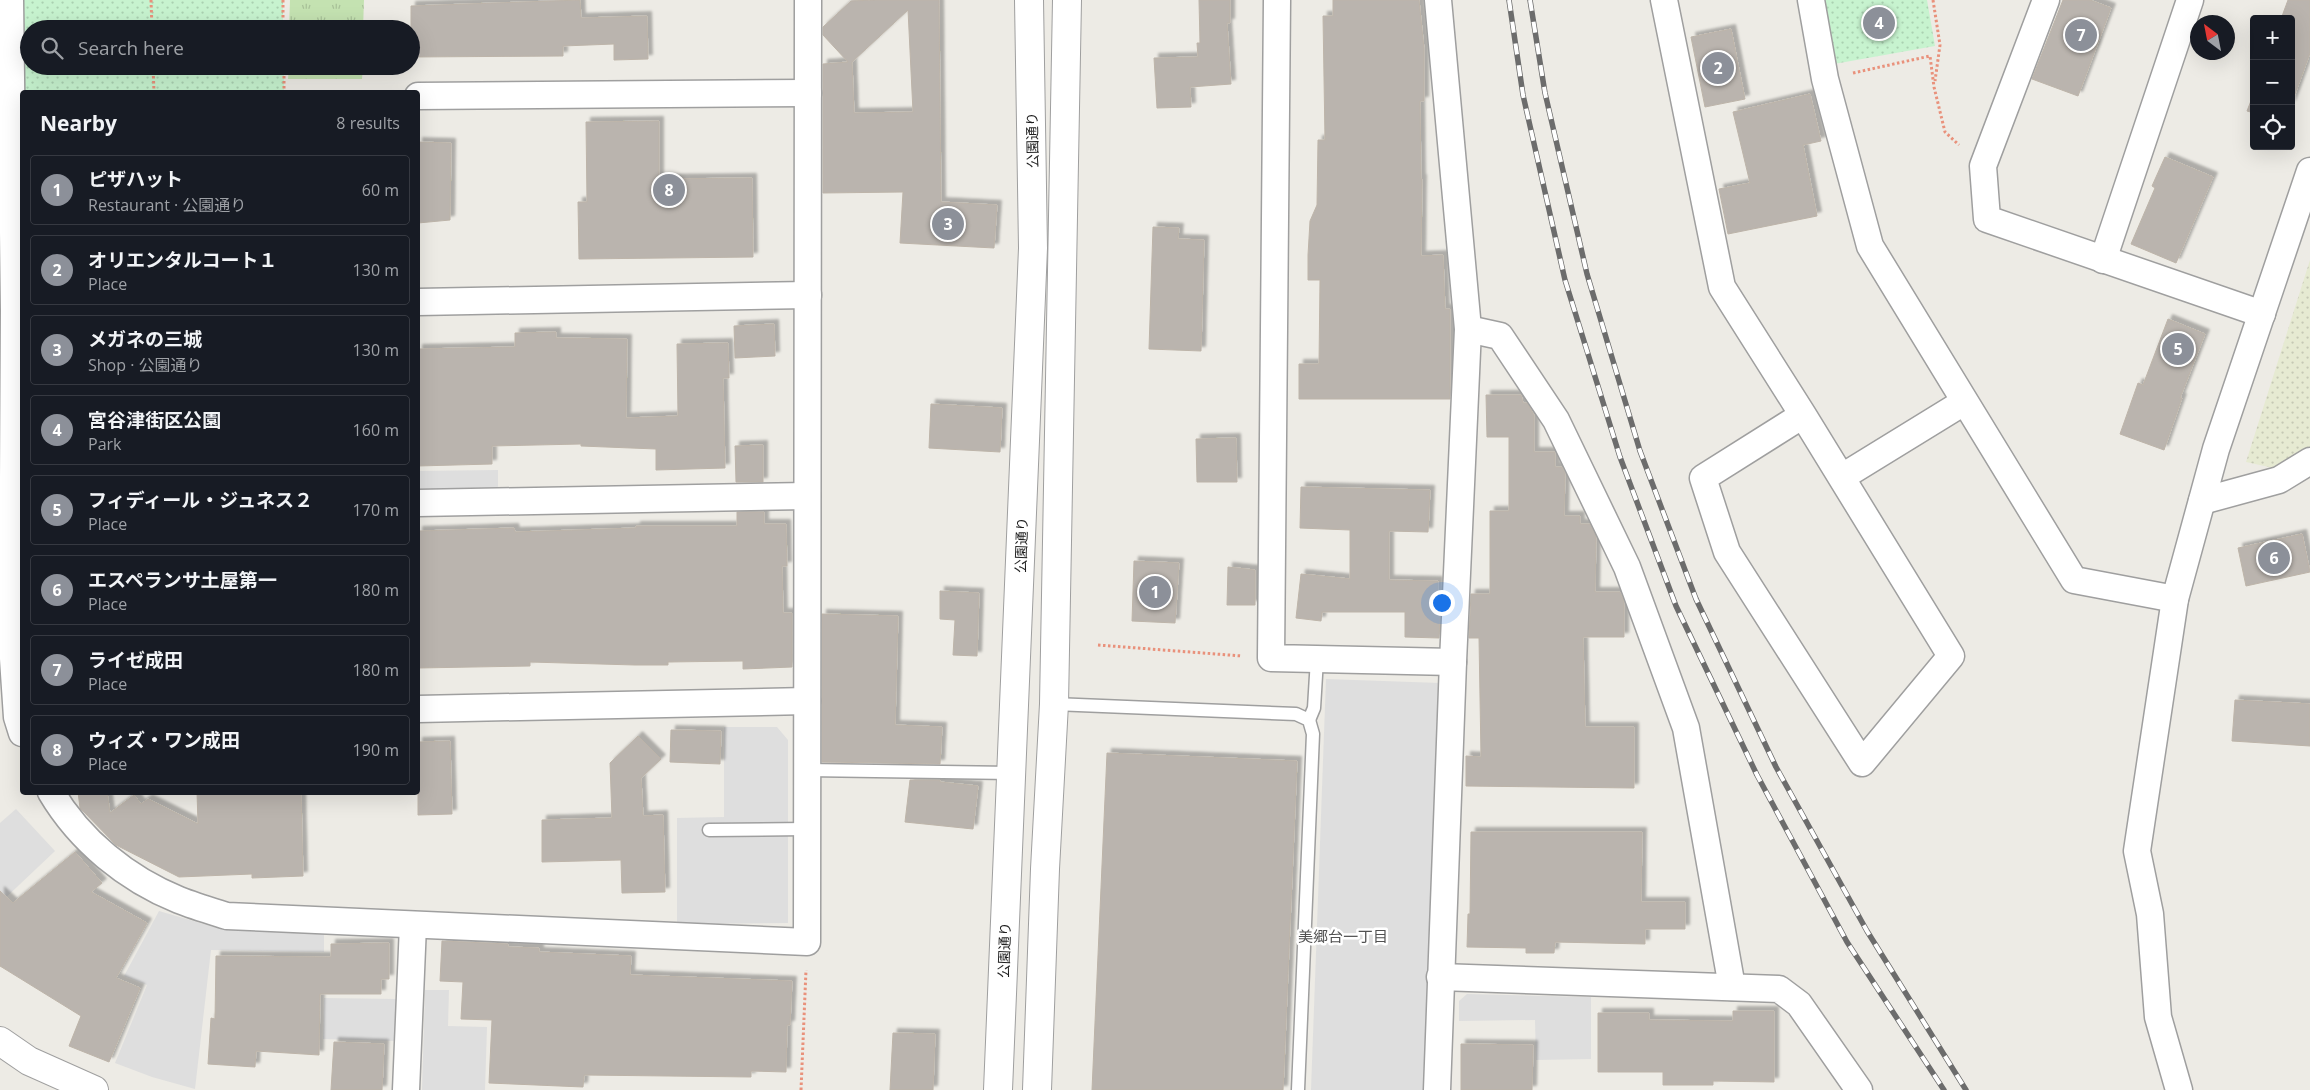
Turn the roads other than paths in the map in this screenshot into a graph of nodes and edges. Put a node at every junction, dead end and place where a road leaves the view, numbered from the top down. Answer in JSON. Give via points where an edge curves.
{"nodes":[{"id":1,"x":10,"y":0,"type":"edge"},
{"id":2,"x":808,"y":0,"type":"edge"},
{"id":3,"x":1029,"y":0,"type":"edge"},
{"id":4,"x":1067,"y":0,"type":"edge"},
{"id":5,"x":1277,"y":0,"type":"edge"},
{"id":6,"x":1438,"y":0,"type":"edge"},
{"id":7,"x":1664,"y":0,"type":"edge"},
{"id":8,"x":1811,"y":0,"type":"edge"},
{"id":9,"x":2046,"y":0,"type":"edge"},
{"id":10,"x":2183,"y":2,"type":"edge"},
{"id":11,"x":808,"y":93,"type":"junction"},
{"id":12,"x":420,"y":96,"type":"edge"},
{"id":13,"x":17,"y":99,"type":"edge"},
{"id":14,"x":2310,"y":171,"type":"edge"},
{"id":15,"x":2103,"y":260,"type":"junction"},
{"id":16,"x":808,"y":295,"type":"junction"},
{"id":17,"x":420,"y":302,"type":"edge"},
{"id":18,"x":18,"y":310,"type":"edge"},
{"id":19,"x":2262,"y":314,"type":"junction"},
{"id":20,"x":1468,"y":329,"type":"junction"},
{"id":21,"x":1964,"y":402,"type":"junction"},
{"id":22,"x":1804,"y":415,"type":"junction"},
{"id":23,"x":2310,"y":462,"type":"edge"},
{"id":24,"x":1842,"y":478,"type":"junction"},
{"id":25,"x":807,"y":496,"type":"junction"},
{"id":26,"x":2202,"y":501,"type":"junction"},
{"id":27,"x":420,"y":503,"type":"edge"},
{"id":28,"x":18,"y":511,"type":"edge"},
{"id":29,"x":2175,"y":599,"type":"junction"},
{"id":30,"x":6,"y":644,"type":"edge"},
{"id":31,"x":1317,"y":659,"type":"junction"},
{"id":32,"x":1453,"y":662,"type":"junction"},
{"id":33,"x":807,"y":701,"type":"junction"},
{"id":34,"x":1054,"y":704,"type":"junction"},
{"id":35,"x":420,"y":709,"type":"edge"},
{"id":36,"x":20,"y":717,"type":"edge"},
{"id":37,"x":1309,"y":720,"type":"junction"},
{"id":38,"x":807,"y":770,"type":"junction"},
{"id":39,"x":1012,"y":773,"type":"junction"},
{"id":40,"x":53,"y":795,"type":"edge"},
{"id":41,"x":807,"y":829,"type":"junction"},
{"id":42,"x":709,"y":830,"type":"dead end"},
{"id":43,"x":413,"y":925,"type":"junction"},
{"id":44,"x":1440,"y":977,"type":"junction"},
{"id":45,"x":1732,"y":987,"type":"junction"},
{"id":46,"x":0,"y":1041,"type":"edge"},
{"id":47,"x":94,"y":1090,"type":"edge"},
{"id":48,"x":406,"y":1090,"type":"edge"},
{"id":49,"x":998,"y":1090,"type":"edge"},
{"id":50,"x":1037,"y":1090,"type":"edge"},
{"id":51,"x":1298,"y":1090,"type":"edge"},
{"id":52,"x":1436,"y":1090,"type":"edge"},
{"id":53,"x":1859,"y":1090,"type":"edge"},
{"id":54,"x":2178,"y":1090,"type":"edge"}],
"edges":[{"from":1,"to":13,"type":"street"},
{"from":2,"to":11,"type":"street"},
{"from":3,"to":39,"type":"street","name":"公園通り","via":[[1033,248]]},
{"from":4,"to":34,"type":"street"},
{"from":5,"to":31,"type":"street","via":[[1271,658]]},
{"from":6,"to":20,"type":"street"},
{"from":7,"to":22,"type":"street","via":[[1722,287]]},
{"from":8,"to":21,"type":"street","via":[[1825,79],[1870,246]]},
{"from":9,"to":15,"type":"street","via":[[1983,166],[1987,219]]},
{"from":10,"to":15,"type":"street"},
{"from":11,"to":12,"type":"street"},
{"from":11,"to":16,"type":"street"},
{"from":13,"to":18,"type":"street"},
{"from":14,"to":19,"type":"street"},
{"from":15,"to":19,"type":"street"},
{"from":16,"to":17,"type":"street"},
{"from":16,"to":25,"type":"street"},
{"from":18,"to":28,"type":"street"},
{"from":19,"to":26,"type":"street"},
{"from":20,"to":32,"type":"street"},
{"from":20,"to":45,"type":"street","via":[[1500,336],[1556,420],[1627,567],[1686,728]]},
{"from":21,"to":24,"type":"street"},
{"from":21,"to":29,"type":"street","via":[[2074,580]]},
{"from":22,"to":24,"type":"street"},
{"from":22,"to":24,"type":"street","via":[[1703,478],[1727,552],[1862,763],[1951,656]]},
{"from":23,"to":26,"type":"street","via":[[2279,480]]},
{"from":25,"to":27,"type":"street"},
{"from":25,"to":33,"type":"street"},
{"from":26,"to":29,"type":"street"},
{"from":28,"to":30,"type":"street"},
{"from":29,"to":54,"type":"street","via":[[2138,851],[2150,914],[2158,1017]]},
{"from":30,"to":36,"type":"street"},
{"from":31,"to":32,"type":"street"},
{"from":31,"to":37,"type":"lane","via":[[1314,708]]},
{"from":32,"to":44,"type":"street"},
{"from":33,"to":35,"type":"street"},
{"from":33,"to":38,"type":"street"},
{"from":34,"to":37,"type":"lane","via":[[1296,714]]},
{"from":34,"to":50,"type":"street"},
{"from":37,"to":51,"type":"lane","via":[[1313,734]]},
{"from":38,"to":39,"type":"lane"},
{"from":38,"to":41,"type":"street"},
{"from":39,"to":49,"type":"street","name":"公園通り"},
{"from":40,"to":43,"type":"street","via":[[60,808],[94,846],[127,873],[178,900],[226,916]]},
{"from":41,"to":42,"type":"lane"},
{"from":41,"to":43,"type":"street","via":[[807,942]]},
{"from":43,"to":48,"type":"street"},
{"from":44,"to":45,"type":"street"},
{"from":44,"to":52,"type":"street"},
{"from":45,"to":53,"type":"street","via":[[1779,989],[1799,1004]]},
{"from":46,"to":47,"type":"street","via":[[29,1061]]}]}
